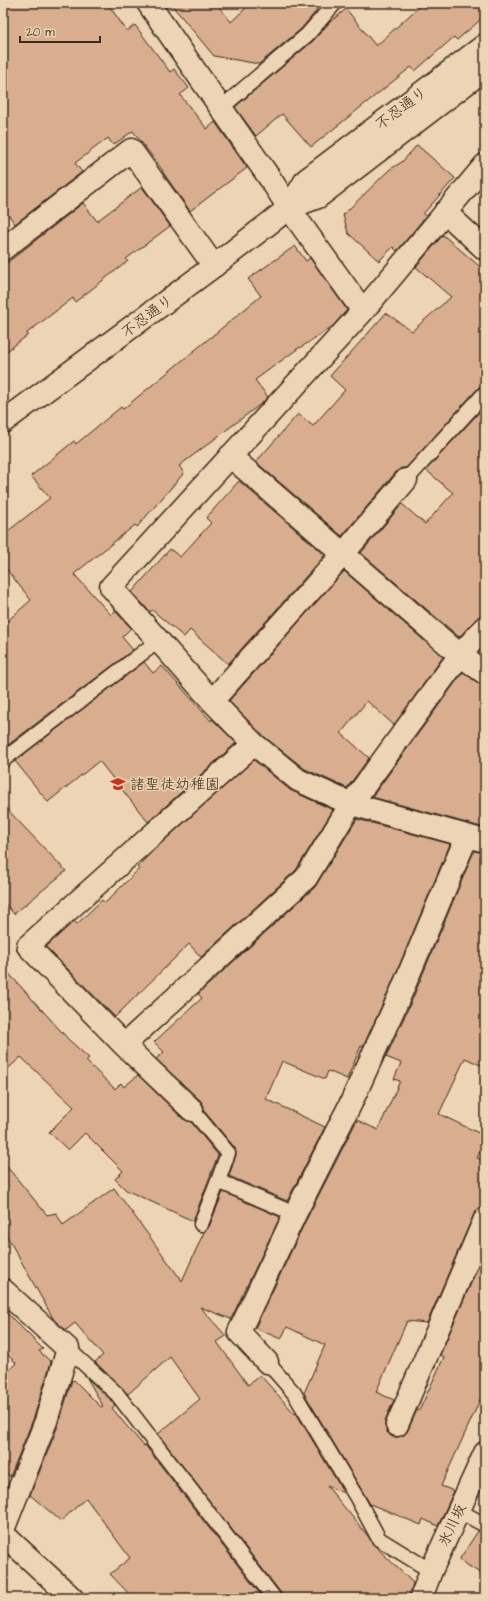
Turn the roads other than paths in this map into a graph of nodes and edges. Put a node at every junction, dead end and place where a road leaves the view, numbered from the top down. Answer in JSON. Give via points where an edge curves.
{"nodes":[{"id":1,"x":148,"y":3,"type":"edge"},
{"id":2,"x":335,"y":3,"type":"edge"},
{"id":3,"x":485,"y":45,"type":"edge"},
{"id":4,"x":485,"y":69,"type":"edge"},
{"id":5,"x":221,"y":108,"type":"junction"},
{"id":6,"x":485,"y":165,"type":"edge"},
{"id":7,"x":289,"y":208,"type":"junction"},
{"id":8,"x":445,"y":212,"type":"junction"},
{"id":9,"x":3,"y":248,"type":"edge"},
{"id":10,"x":485,"y":249,"type":"edge"},
{"id":11,"x":214,"y":266,"type":"junction"},
{"id":12,"x":362,"y":311,"type":"junction"},
{"id":13,"x":485,"y":393,"type":"edge"},
{"id":14,"x":3,"y":422,"type":"edge"},
{"id":15,"x":230,"y":456,"type":"junction"},
{"id":16,"x":406,"y":480,"type":"joint"},
{"id":17,"x":344,"y":553,"type":"junction"},
{"id":18,"x":485,"y":626,"type":"edge"},
{"id":19,"x":158,"y":641,"type":"junction"},
{"id":20,"x":460,"y":655,"type":"junction"},
{"id":21,"x":485,"y":673,"type":"edge"},
{"id":22,"x":212,"y":701,"type":"junction"},
{"id":23,"x":254,"y":744,"type":"junction"},
{"id":24,"x":3,"y":760,"type":"edge"},
{"id":25,"x":351,"y":804,"type":"junction"},
{"id":26,"x":476,"y":839,"type":"edge"},
{"id":27,"x":124,"y":1045,"type":"junction"},
{"id":28,"x":192,"y":1110,"type":"joint"},
{"id":29,"x":218,"y":1181,"type":"junction"},
{"id":30,"x":295,"y":1214,"type":"junction"},
{"id":31,"x":485,"y":1219,"type":"edge"},
{"id":32,"x":201,"y":1224,"type":"dead end"},
{"id":33,"x":3,"y":1290,"type":"edge"},
{"id":34,"x":68,"y":1349,"type":"junction"},
{"id":35,"x":267,"y":1362,"type":"joint"},
{"id":36,"x":397,"y":1425,"type":"dead end"},
{"id":37,"x":485,"y":1454,"type":"edge"},
{"id":38,"x":459,"y":1511,"type":"junction"},
{"id":39,"x":485,"y":1526,"type":"edge"},
{"id":40,"x":3,"y":1530,"type":"edge"},
{"id":41,"x":3,"y":1534,"type":"edge"},
{"id":42,"x":431,"y":1571,"type":"junction"},
{"id":43,"x":72,"y":1598,"type":"edge"},
{"id":44,"x":274,"y":1598,"type":"edge"},
{"id":45,"x":421,"y":1598,"type":"edge"}],
"edges":[{"from":1,"to":5,"type":"street"},
{"from":2,"to":5,"type":"lane","via":[[307,35]]},
{"from":3,"to":7,"type":"street","name":"不忍通り","via":[[306,180]]},
{"from":4,"to":7,"type":"street","name":"不忍通り","via":[[318,197]]},
{"from":5,"to":7,"type":"street"},
{"from":6,"to":8,"type":"street"},
{"from":7,"to":11,"type":"street","name":"不忍通り"},
{"from":7,"to":12,"type":"street"},
{"from":8,"to":10,"type":"street"},
{"from":8,"to":12,"type":"street"},
{"from":9,"to":11,"type":"street","via":[[131,150]]},
{"from":11,"to":14,"type":"street","name":"不忍通り"},
{"from":12,"to":15,"type":"street"},
{"from":13,"to":16,"type":"lane"},
{"from":15,"to":17,"type":"street"},
{"from":15,"to":19,"type":"street","via":[[111,587]]},
{"from":16,"to":17,"type":"street"},
{"from":17,"to":20,"type":"street"},
{"from":17,"to":22,"type":"street"},
{"from":18,"to":20,"type":"street"},
{"from":19,"to":22,"type":"street"},
{"from":19,"to":24,"type":"lane"},
{"from":20,"to":21,"type":"street"},
{"from":20,"to":25,"type":"street"},
{"from":22,"to":23,"type":"street"},
{"from":23,"to":25,"type":"street","via":[[298,780]]},
{"from":23,"to":27,"type":"street","via":[[28,946]]},
{"from":25,"to":26,"type":"street"},
{"from":25,"to":27,"type":"street","via":[[306,878]]},
{"from":26,"to":30,"type":"street"},
{"from":27,"to":28,"type":"street"},
{"from":28,"to":29,"type":"lane","via":[[228,1153]]},
{"from":29,"to":30,"type":"lane"},
{"from":29,"to":32,"type":"lane"},
{"from":30,"to":35,"type":"street","via":[[240,1332]]},
{"from":31,"to":36,"type":"street"},
{"from":33,"to":34,"type":"street"},
{"from":34,"to":40,"type":"street","via":[[46,1421]]},
{"from":34,"to":44,"type":"lane","via":[[118,1394]]},
{"from":35,"to":42,"type":"lane","via":[[294,1393],[379,1539]]},
{"from":37,"to":38,"type":"street","name":"氷川坂"},
{"from":38,"to":39,"type":"lane"},
{"from":38,"to":42,"type":"street","name":"氷川坂"},
{"from":41,"to":43,"type":"street"},
{"from":42,"to":45,"type":"street","name":"氷川坂"}]}
